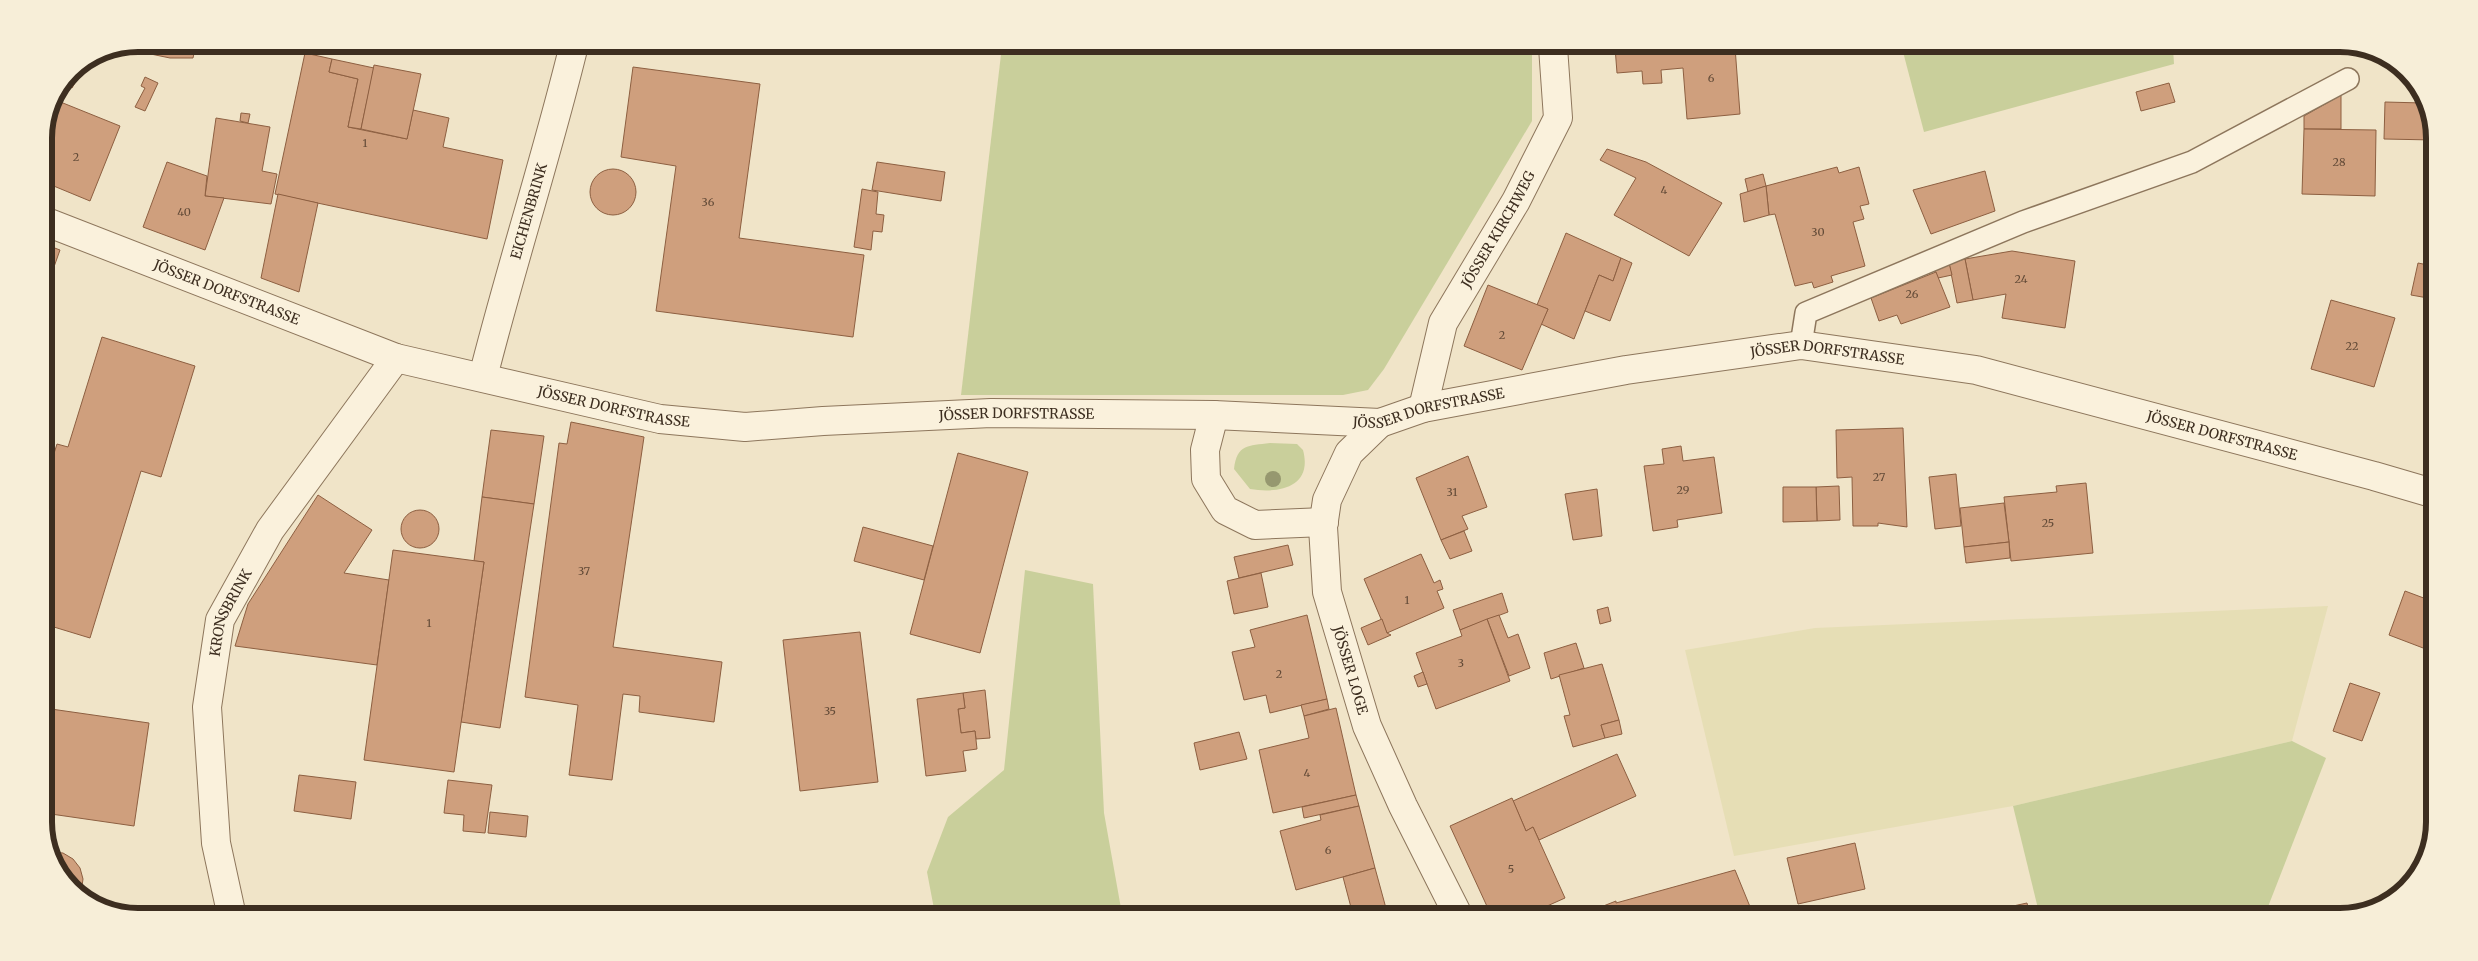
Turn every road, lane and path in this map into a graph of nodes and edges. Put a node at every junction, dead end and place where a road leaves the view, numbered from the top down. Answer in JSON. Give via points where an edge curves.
{"nodes":[{"id":1,"x":572,"y":52,"type":"edge"},
{"id":2,"x":1553,"y":52,"type":"edge"},
{"id":3,"x":2348,"y":79,"type":"dead end"},
{"id":4,"x":52,"y":224,"type":"edge"},
{"id":5,"x":1801,"y":345,"type":"junction"},
{"id":6,"x":396,"y":358,"type":"junction"},
{"id":7,"x":483,"y":377,"type":"junction"},
{"id":8,"x":1423,"y":408,"type":"junction"},
{"id":9,"x":1214,"y":415,"type":"junction"},
{"id":10,"x":1380,"y":423,"type":"junction"},
{"id":11,"x":2426,"y":491,"type":"edge"},
{"id":12,"x":1324,"y":522,"type":"junction"},
{"id":13,"x":230,"y":908,"type":"edge"},
{"id":14,"x":1454,"y":908,"type":"edge"}],
"edges":[{"from":1,"to":7,"type":"street","name":"EICHENBRINK"},
{"from":2,"to":8,"type":"street","name":"JÖSSER KIRCHWEG","via":[[1558,118],[1516,201],[1443,323]]},
{"from":3,"to":5,"type":"lane","via":[[2192,162],[2023,222],[1806,313]]},
{"from":4,"to":6,"type":"street","name":"JÖSSER DORFSTRASSE"},
{"from":5,"to":8,"type":"street","name":"JÖSSER DORFSTRASSE","via":[[1626,370]]},
{"from":5,"to":11,"type":"street","name":"JÖSSER DORFSTRASSE","via":[[1976,370]]},
{"from":6,"to":7,"type":"street","name":"JÖSSER DORFSTRASSE"},
{"from":6,"to":13,"type":"street","name":"KRONSBRINK","via":[[270,530],[220,620],[207,707],[216,843]]},
{"from":7,"to":9,"type":"street","name":"JÖSSER DORFSTRASSE","via":[[660,419],[745,427],[991,413]]},
{"from":8,"to":10,"type":"street","name":"JÖSSER DORFSTRASSE"},
{"from":9,"to":10,"type":"street","name":"JÖSSER DORFSTRASSE"},
{"from":9,"to":12,"type":"street","via":[[1205,450],[1206,479],[1225,510],[1255,525]]},
{"from":10,"to":12,"type":"street","name":"JÖSSER LOGE","via":[[1349,453],[1327,500]]},
{"from":12,"to":14,"type":"street","name":"JÖSSER LOGE","via":[[1327,592],[1367,726]]}]}
